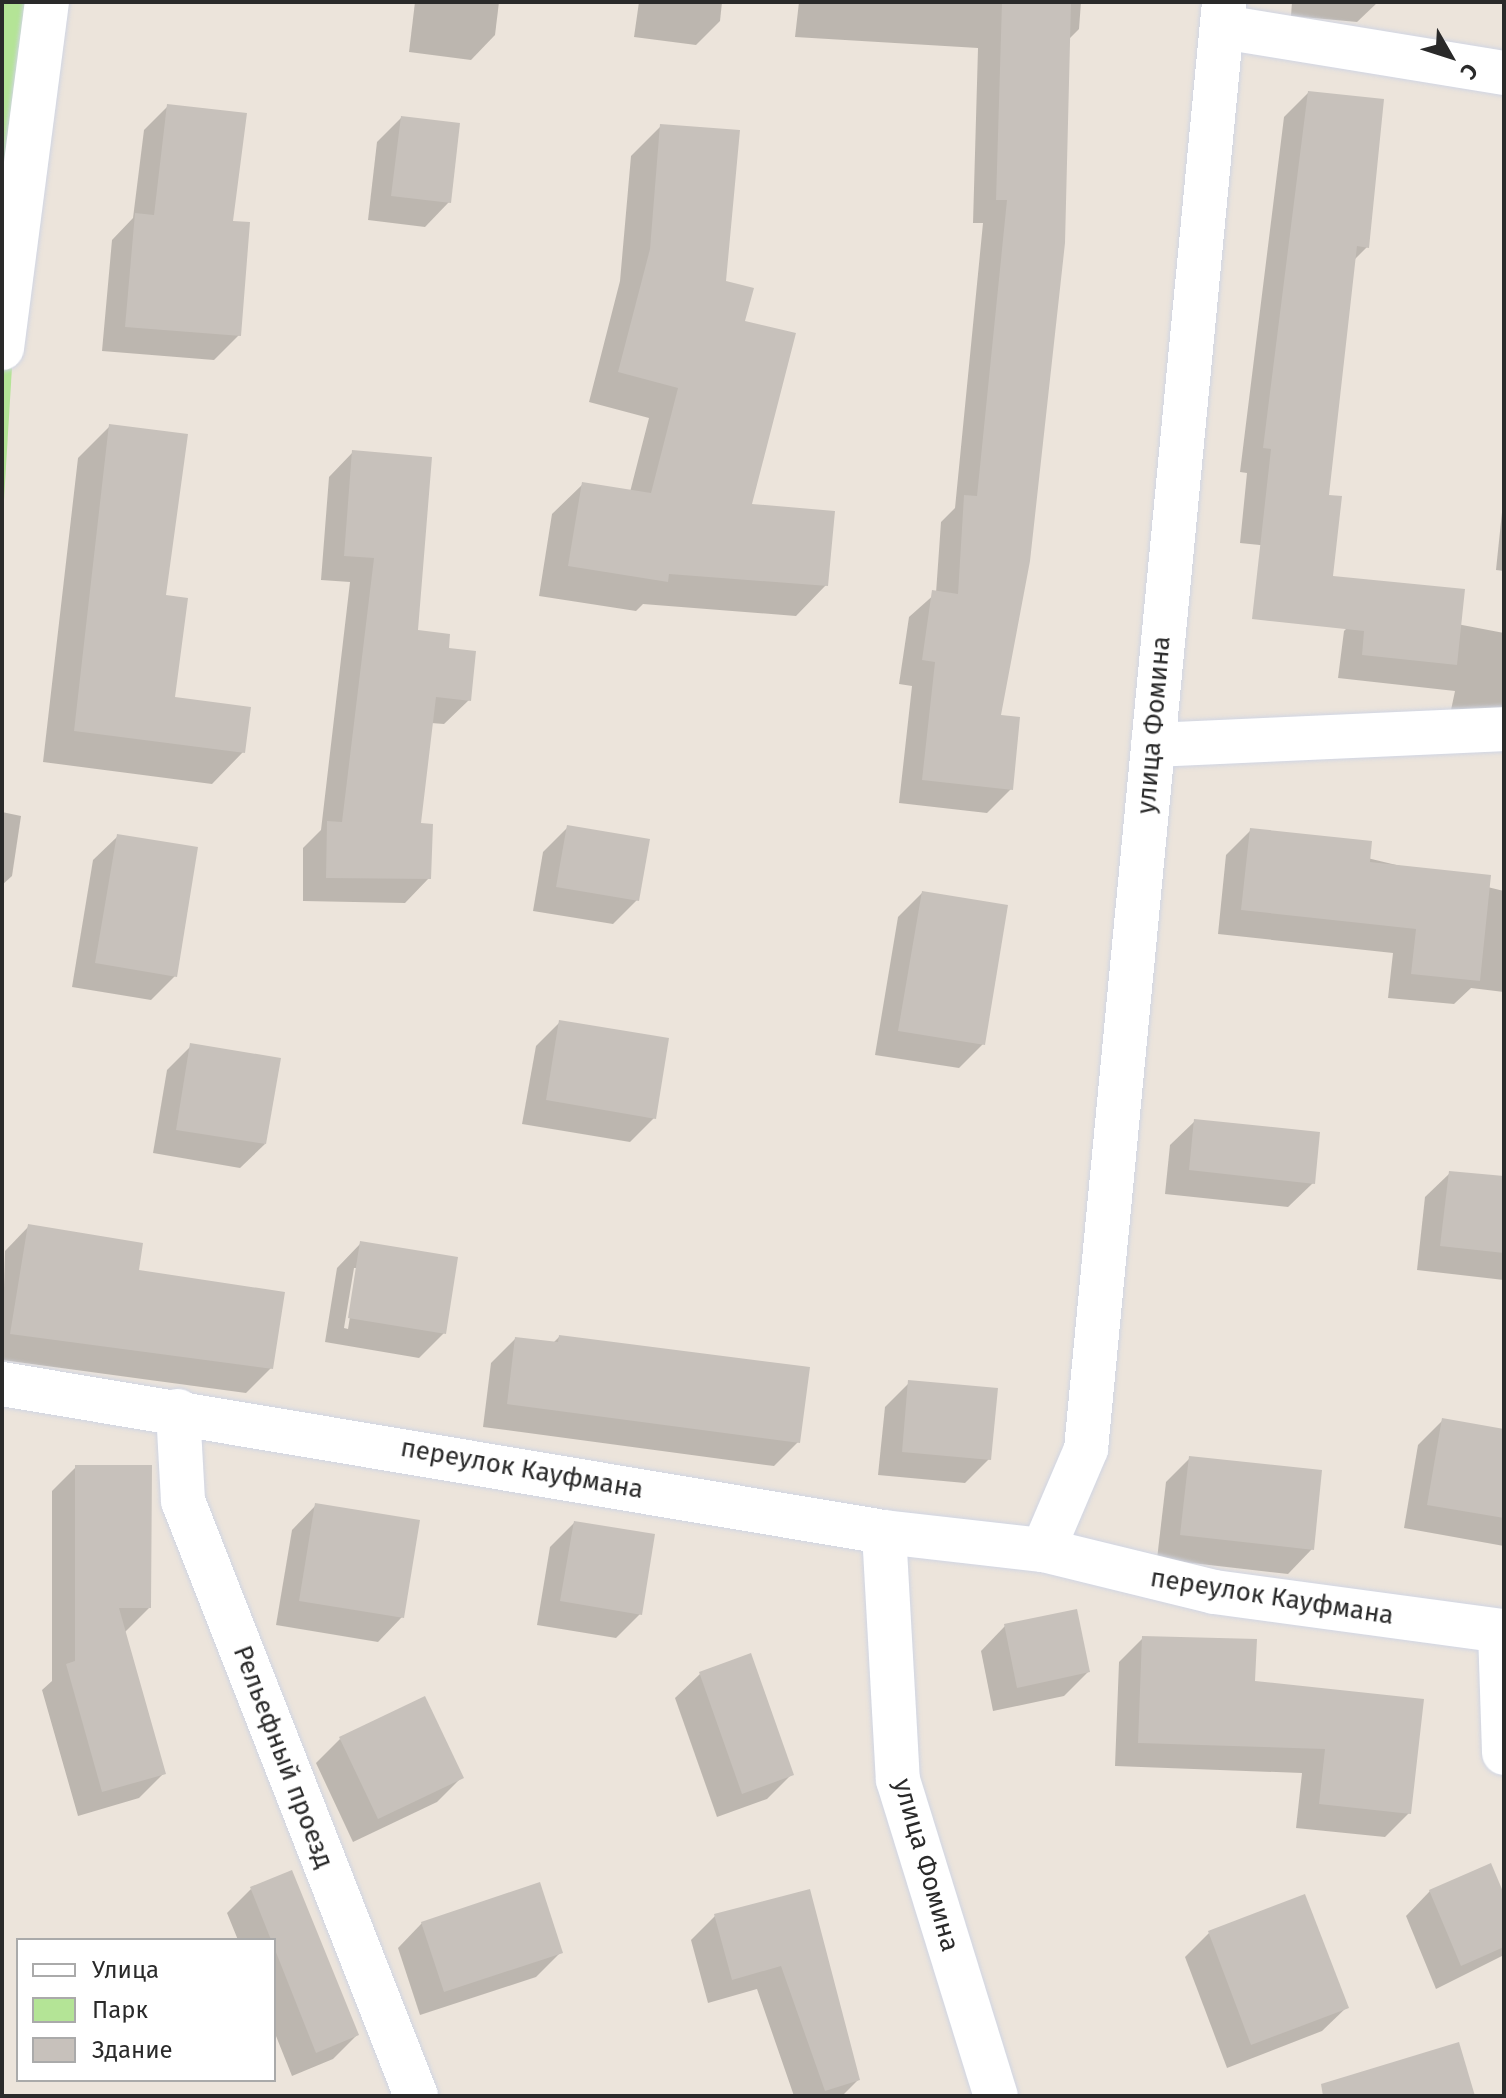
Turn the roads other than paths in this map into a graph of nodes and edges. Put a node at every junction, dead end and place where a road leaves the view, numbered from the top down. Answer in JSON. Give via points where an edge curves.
{"nodes":[{"id":1,"x":47,"y":2,"type":"edge"},
{"id":2,"x":1224,"y":14,"type":"edge"},
{"id":3,"x":1504,"y":73,"type":"edge"},
{"id":4,"x":2,"y":348,"type":"edge"},
{"id":5,"x":1504,"y":729,"type":"edge"},
{"id":6,"x":1153,"y":745,"type":"junction"},
{"id":7,"x":2,"y":1384,"type":"edge"},
{"id":8,"x":178,"y":1411,"type":"junction"},
{"id":9,"x":884,"y":1532,"type":"junction"},
{"id":10,"x":1043,"y":1550,"type":"junction"},
{"id":11,"x":1502,"y":1631,"type":"edge"},
{"id":12,"x":1504,"y":1753,"type":"edge"},
{"id":13,"x":416,"y":2096,"type":"edge"},
{"id":14,"x":996,"y":2096,"type":"edge"}],
"edges":[{"from":1,"to":4,"type":"street"},
{"from":2,"to":3,"type":"street"},
{"from":2,"to":6,"type":"street","name":"улица Фомина"},
{"from":5,"to":6,"type":"street"},
{"from":6,"to":10,"type":"street","name":"улица Фомина","via":[[1086,1449]]},
{"from":7,"to":8,"type":"street","name":"переулок Кауфмана"},
{"from":8,"to":9,"type":"street","name":"переулок Кауфмана"},
{"from":8,"to":13,"type":"street","name":"Рельефный проезд","via":[[183,1501]]},
{"from":9,"to":10,"type":"street","name":"переулок Кауфмана"},
{"from":9,"to":14,"type":"street","name":"улица Фомина","via":[[898,1780]]},
{"from":10,"to":11,"type":"street","name":"переулок Кауфмана","via":[[1214,1592]]},
{"from":11,"to":12,"type":"street"}]}
